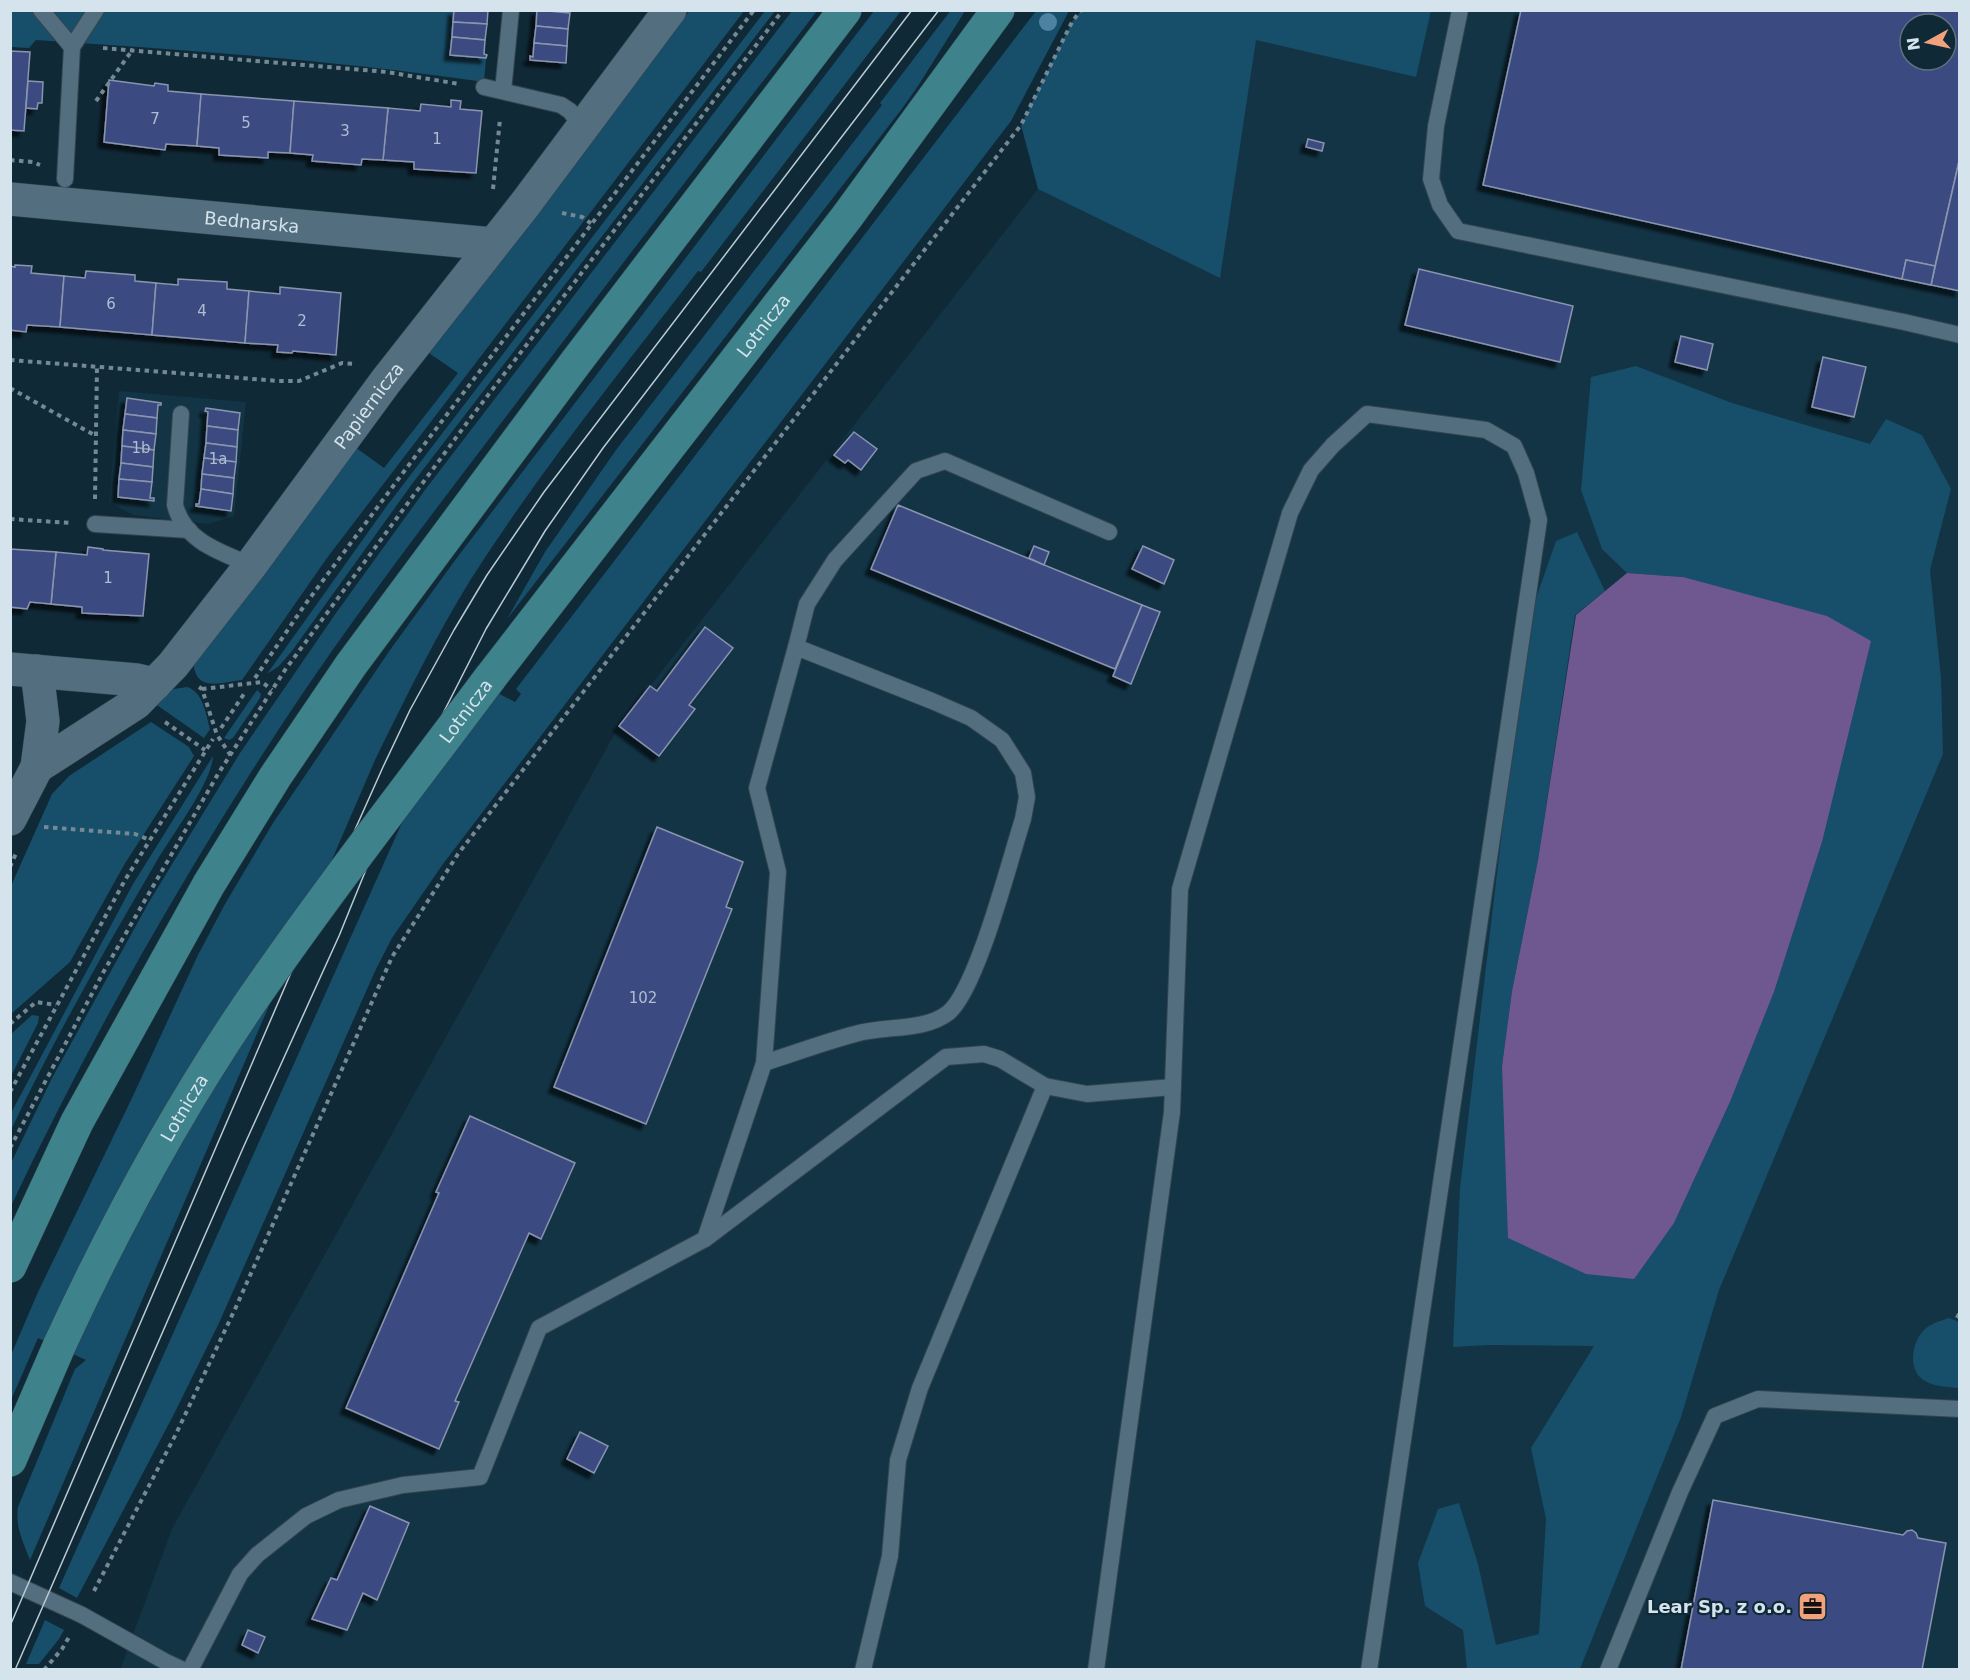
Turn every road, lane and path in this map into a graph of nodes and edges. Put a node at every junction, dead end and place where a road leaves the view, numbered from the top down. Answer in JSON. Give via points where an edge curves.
{"nodes":[{"id":1,"x":41,"y":10,"type":"edge"},
{"id":2,"x":96,"y":10,"type":"edge"},
{"id":3,"x":511,"y":10,"type":"edge"},
{"id":4,"x":670,"y":10,"type":"edge"},
{"id":5,"x":754,"y":10,"type":"edge"},
{"id":6,"x":783,"y":10,"type":"edge"},
{"id":7,"x":845,"y":10,"type":"edge"},
{"id":8,"x":998,"y":10,"type":"edge"},
{"id":9,"x":1081,"y":10,"type":"edge"},
{"id":10,"x":1460,"y":10,"type":"edge"},
{"id":11,"x":72,"y":46,"type":"junction"},
{"id":12,"x":101,"y":47,"type":"dead end"},
{"id":13,"x":133,"y":49,"type":"junction"},
{"id":14,"x":484,"y":87,"type":"joint"},
{"id":15,"x":503,"y":91,"type":"junction"},
{"id":16,"x":582,"y":127,"type":"junction"},
{"id":17,"x":68,"y":136,"type":"junction"},
{"id":18,"x":10,"y":160,"type":"edge"},
{"id":19,"x":65,"y":179,"type":"joint"},
{"id":20,"x":492,"y":198,"type":"dead end"},
{"id":21,"x":10,"y":199,"type":"edge"},
{"id":22,"x":493,"y":244,"type":"junction"},
{"id":23,"x":1959,"y":335,"type":"edge"},
{"id":24,"x":10,"y":360,"type":"edge"},
{"id":25,"x":97,"y":365,"type":"junction"},
{"id":26,"x":360,"y":365,"type":"dead end"},
{"id":27,"x":10,"y":388,"type":"edge"},
{"id":28,"x":181,"y":414,"type":"dead end"},
{"id":29,"x":96,"y":436,"type":"junction"},
{"id":30,"x":10,"y":519,"type":"edge"},
{"id":31,"x":95,"y":524,"type":"junction"},
{"id":32,"x":189,"y":530,"type":"junction"},
{"id":33,"x":1109,"y":532,"type":"dead end"},
{"id":34,"x":251,"y":566,"type":"junction"},
{"id":35,"x":796,"y":647,"type":"junction"},
{"id":36,"x":24,"y":670,"type":"edge"},
{"id":37,"x":164,"y":674,"type":"junction"},
{"id":38,"x":255,"y":678,"type":"dead end"},
{"id":39,"x":202,"y":689,"type":"junction"},
{"id":40,"x":272,"y":690,"type":"junction"},
{"id":41,"x":246,"y":691,"type":"dead end"},
{"id":42,"x":160,"y":718,"type":"dead end"},
{"id":43,"x":221,"y":728,"type":"dead end"},
{"id":44,"x":213,"y":739,"type":"dead end"},
{"id":45,"x":205,"y":750,"type":"junction"},
{"id":46,"x":231,"y":756,"type":"junction"},
{"id":47,"x":25,"y":780,"type":"edge"},
{"id":48,"x":24,"y":823,"type":"edge"},
{"id":49,"x":150,"y":840,"type":"junction"},
{"id":50,"x":56,"y":1005,"type":"junction"},
{"id":51,"x":10,"y":1024,"type":"edge"},
{"id":52,"x":764,"y":1063,"type":"junction"},
{"id":53,"x":1045,"y":1086,"type":"junction"},
{"id":54,"x":1173,"y":1087,"type":"junction"},
{"id":55,"x":10,"y":1092,"type":"edge"},
{"id":56,"x":10,"y":1149,"type":"edge"},
{"id":57,"x":705,"y":1239,"type":"junction"},
{"id":58,"x":10,"y":1266,"type":"edge"},
{"id":59,"x":1959,"y":1312,"type":"edge"},
{"id":60,"x":1957,"y":1318,"type":"dead end"},
{"id":61,"x":1959,"y":1409,"type":"edge"},
{"id":62,"x":10,"y":1460,"type":"edge"},
{"id":63,"x":10,"y":1582,"type":"edge"},
{"id":64,"x":82,"y":1614,"type":"junction"},
{"id":65,"x":44,"y":1670,"type":"edge"},
{"id":66,"x":183,"y":1670,"type":"edge"},
{"id":67,"x":190,"y":1670,"type":"edge"},
{"id":68,"x":863,"y":1670,"type":"edge"},
{"id":69,"x":1096,"y":1670,"type":"edge"},
{"id":70,"x":1369,"y":1670,"type":"edge"},
{"id":71,"x":1608,"y":1670,"type":"edge"}],
"edges":[{"from":1,"to":11,"type":"lane"},
{"from":2,"to":11,"type":"lane"},
{"from":3,"to":15,"type":"lane"},
{"from":4,"to":16,"type":"street","name":"Papiernicza"},
{"from":5,"to":38,"type":"path","via":[[410,463]]},
{"from":6,"to":40,"type":"path","via":[[469,420]]},
{"from":7,"to":58,"type":"main road","via":[[554,391],[351,665],[275,777],[209,884],[77,1122]]},
{"from":8,"to":62,"type":"main road","name":"Lotnicza","bridge":true,"via":[[846,218],[490,678],[319,907],[233,1030],[98,1263]]},
{"from":9,"to":64,"type":"path","via":[[1021,125],[458,854],[392,957],[236,1307],[176,1434]]},
{"from":10,"to":23,"type":"lane","via":[[1436,126],[1431,179],[1440,205],[1458,231]]},
{"from":11,"to":17,"type":"lane"},
{"from":12,"to":13,"type":"path"},
{"from":13,"to":14,"type":"path","via":[[387,72]]},
{"from":13,"to":17,"type":"path"},
{"from":14,"to":15,"type":"lane"},
{"from":15,"to":16,"type":"lane","via":[[561,105]]},
{"from":15,"to":20,"type":"path"},
{"from":16,"to":22,"type":"street","name":"Papiernicza"},
{"from":17,"to":19,"type":"lane"},
{"from":18,"to":19,"type":"path","via":[[33,162]]},
{"from":21,"to":22,"type":"street","name":"Bednarska"},
{"from":22,"to":34,"type":"street","name":"Papiernicza","via":[[386,381]]},
{"from":24,"to":25,"type":"path"},
{"from":25,"to":26,"type":"path","via":[[279,381],[299,381],[342,363]]},
{"from":25,"to":29,"type":"path"},
{"from":27,"to":29,"type":"path"},
{"from":28,"to":32,"type":"lane","via":[[175,505],[178,517]]},
{"from":29,"to":31,"type":"path"},
{"from":30,"to":31,"type":"path"},
{"from":31,"to":32,"type":"lane"},
{"from":32,"to":34,"type":"lane","via":[[208,546]]},
{"from":33,"to":35,"type":"lane","via":[[945,461],[916,471],[835,560],[807,604]]},
{"from":34,"to":37,"type":"street","name":"Papiernicza"},
{"from":35,"to":52,"type":"lane","via":[[757,788],[778,872]]},
{"from":35,"to":52,"type":"lane","via":[[970,718],[1002,740],[1023,774],[1027,797],[981,951],[963,996],[948,1012],[930,1022],[858,1033]]},
{"from":36,"to":37,"type":"street","via":[[137,680]]},
{"from":36,"to":47,"type":"street","via":[[43,721]]},
{"from":37,"to":39,"type":"path"},
{"from":37,"to":47,"type":"street","name":"Papiernicza","via":[[136,703]]},
{"from":39,"to":40,"type":"path","via":[[262,682]]},
{"from":39,"to":46,"type":"path","via":[[217,735]]},
{"from":40,"to":46,"type":"path"},
{"from":41,"to":43,"type":"path"},
{"from":42,"to":45,"type":"path"},
{"from":44,"to":45,"type":"path"},
{"from":45,"to":49,"type":"path"},
{"from":46,"to":56,"type":"path","via":[[104,971]]},
{"from":47,"to":48,"type":"street"},
{"from":48,"to":49,"type":"path","via":[[135,834]]},
{"from":49,"to":50,"type":"path"},
{"from":50,"to":51,"type":"path","via":[[36,1002]]},
{"from":50,"to":55,"type":"path"},
{"from":52,"to":57,"type":"lane"},
{"from":53,"to":54,"type":"lane","via":[[1087,1094]]},
{"from":53,"to":57,"type":"lane","via":[[992,1056],[946,1057]]},
{"from":53,"to":68,"type":"lane","via":[[920,1388],[898,1460],[890,1556]]},
{"from":54,"to":69,"type":"lane"},
{"from":54,"to":70,"type":"lane","via":[[1180,889],[1290,513],[1311,470],[1367,414],[1486,430],[1514,446],[1539,520]]},
{"from":57,"to":67,"type":"lane","via":[[538,1328],[480,1477],[403,1485],[339,1500],[306,1516],[257,1555],[240,1574]]},
{"from":59,"to":60,"type":"path"},
{"from":61,"to":71,"type":"lane","via":[[1758,1399],[1715,1416]]},
{"from":63,"to":64,"type":"lane"},
{"from":64,"to":65,"type":"path","via":[[62,1649]]},
{"from":64,"to":66,"type":"lane"}]}
